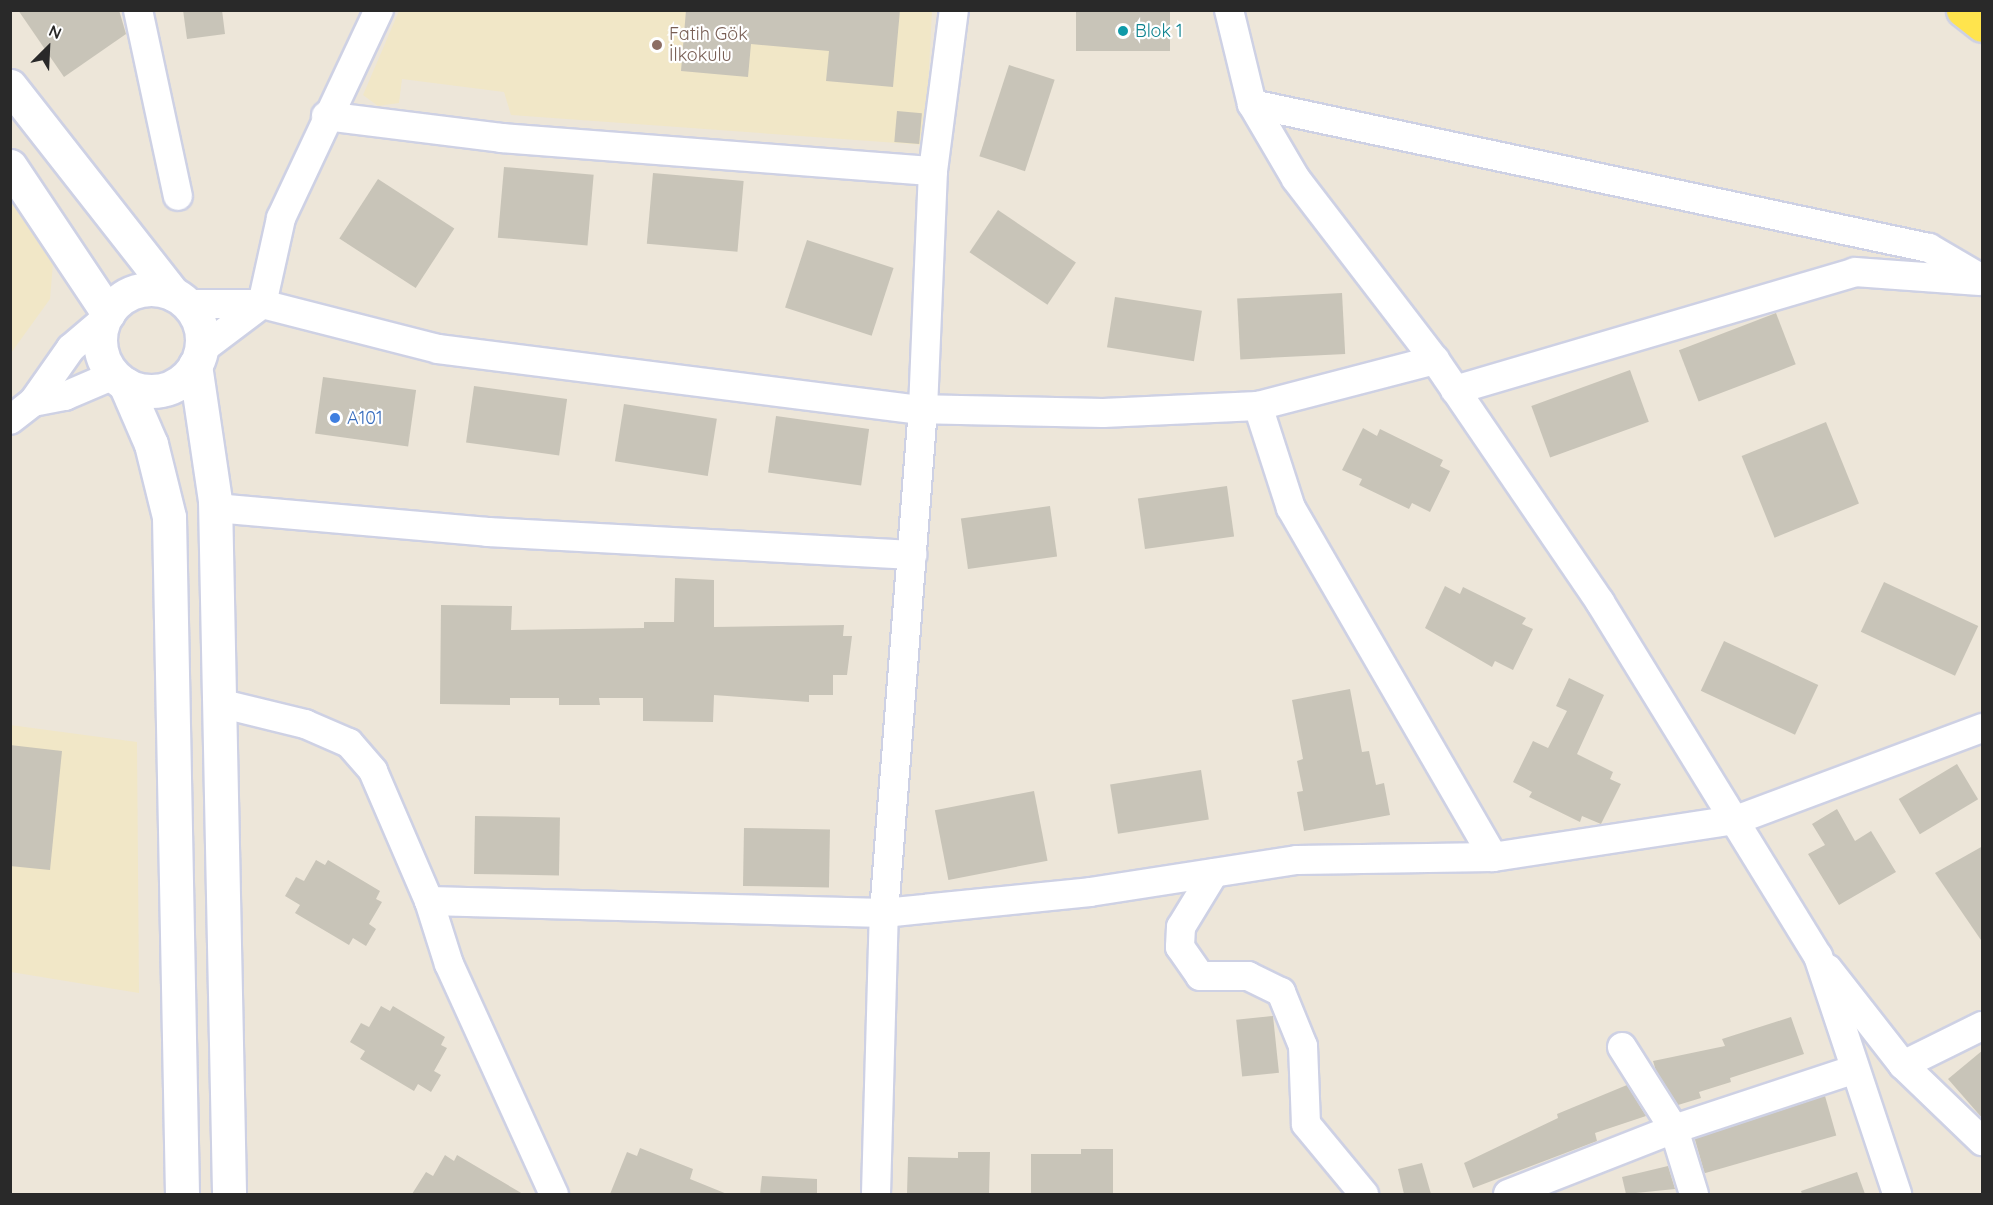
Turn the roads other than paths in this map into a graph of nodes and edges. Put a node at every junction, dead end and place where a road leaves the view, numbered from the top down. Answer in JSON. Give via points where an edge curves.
{"nodes":[{"id":1,"x":138,"y":10,"type":"edge"},
{"id":2,"x":379,"y":10,"type":"edge"},
{"id":3,"x":954,"y":10,"type":"edge"},
{"id":4,"x":1229,"y":10,"type":"edge"},
{"id":5,"x":1963,"y":10,"type":"edge"},
{"id":6,"x":1983,"y":25,"type":"edge"},
{"id":7,"x":10,"y":86,"type":"edge"},
{"id":8,"x":1252,"y":104,"type":"junction"},
{"id":9,"x":326,"y":116,"type":"junction"},
{"id":10,"x":10,"y":166,"type":"edge"},
{"id":11,"x":933,"y":171,"type":"junction"},
{"id":12,"x":178,"y":196,"type":"dead end"},
{"id":13,"x":1983,"y":280,"type":"edge"},
{"id":14,"x":180,"y":299,"type":"junction"},
{"id":15,"x":262,"y":304,"type":"junction"},
{"id":16,"x":105,"y":317,"type":"junction"},
{"id":17,"x":198,"y":358,"type":"junction"},
{"id":18,"x":1435,"y":360,"type":"junction"},
{"id":19,"x":119,"y":379,"type":"junction"},
{"id":20,"x":1455,"y":390,"type":"junction"},
{"id":21,"x":33,"y":402,"type":"junction"},
{"id":22,"x":1258,"y":406,"type":"junction"},
{"id":23,"x":923,"y":409,"type":"junction"},
{"id":24,"x":10,"y":420,"type":"edge"},
{"id":25,"x":215,"y":508,"type":"junction"},
{"id":26,"x":912,"y":555,"type":"junction"},
{"id":27,"x":219,"y":703,"type":"junction"},
{"id":28,"x":1983,"y":728,"type":"edge"},
{"id":29,"x":1736,"y":820,"type":"junction"},
{"id":30,"x":1492,"y":857,"type":"junction"},
{"id":31,"x":1214,"y":873,"type":"junction"},
{"id":32,"x":429,"y":902,"type":"junction"},
{"id":33,"x":884,"y":913,"type":"junction"},
{"id":34,"x":1818,"y":956,"type":"junction"},
{"id":35,"x":1983,"y":1026,"type":"edge"},
{"id":36,"x":1623,"y":1047,"type":"dead end"},
{"id":37,"x":1903,"y":1065,"type":"junction"},
{"id":38,"x":1852,"y":1070,"type":"junction"},
{"id":39,"x":1674,"y":1129,"type":"junction"},
{"id":40,"x":1983,"y":1141,"type":"edge"},
{"id":41,"x":182,"y":1194,"type":"edge"},
{"id":42,"x":229,"y":1194,"type":"edge"},
{"id":43,"x":554,"y":1194,"type":"edge"},
{"id":44,"x":876,"y":1194,"type":"edge"},
{"id":45,"x":1364,"y":1194,"type":"edge"},
{"id":46,"x":1508,"y":1194,"type":"edge"},
{"id":47,"x":1694,"y":1194,"type":"edge"},
{"id":48,"x":1897,"y":1194,"type":"edge"}],
"edges":[{"from":1,"to":12,"type":"street"},
{"from":2,"to":9,"type":"street"},
{"from":3,"to":11,"type":"street"},
{"from":4,"to":8,"type":"street"},
{"from":5,"to":6,"type":"main road"},
{"from":7,"to":14,"type":"street"},
{"from":8,"to":13,"type":"street","via":[[1929,248]]},
{"from":8,"to":18,"type":"street","via":[[1296,179]]},
{"from":9,"to":11,"type":"street","via":[[502,138]]},
{"from":9,"to":15,"type":"street","via":[[281,218]]},
{"from":10,"to":16,"type":"street"},
{"from":11,"to":23,"type":"street"},
{"from":13,"to":20,"type":"street","via":[[1855,272]]},
{"from":14,"to":15,"type":"street"},
{"from":14,"to":16,"type":"street","via":[[140,290],[124,296]]},
{"from":14,"to":17,"type":"street","via":[[199,325]]},
{"from":15,"to":17,"type":"street"},
{"from":15,"to":23,"type":"street","via":[[438,349]]},
{"from":16,"to":19,"type":"street","via":[[100,349]]},
{"from":16,"to":21,"type":"street","via":[[71,348]]},
{"from":17,"to":19,"type":"street","via":[[172,386],[156,391]]},
{"from":17,"to":25,"type":"street"},
{"from":18,"to":20,"type":"street"},
{"from":18,"to":22,"type":"street"},
{"from":19,"to":21,"type":"street"},
{"from":19,"to":41,"type":"street","via":[[152,444],[169,517]]},
{"from":20,"to":29,"type":"street","via":[[1648,672]]},
{"from":21,"to":24,"type":"street"},
{"from":22,"to":23,"type":"street","via":[[1103,413]]},
{"from":22,"to":30,"type":"street","via":[[1291,508]]},
{"from":23,"to":26,"type":"street"},
{"from":25,"to":26,"type":"street","via":[[488,532]]},
{"from":25,"to":27,"type":"street"},
{"from":26,"to":33,"type":"street"},
{"from":27,"to":32,"type":"street","via":[[305,724],[349,743],[373,771]]},
{"from":27,"to":42,"type":"street"},
{"from":28,"to":29,"type":"street"},
{"from":29,"to":30,"type":"street"},
{"from":29,"to":34,"type":"street"},
{"from":30,"to":31,"type":"street","via":[[1297,860]]},
{"from":31,"to":33,"type":"street"},
{"from":31,"to":45,"type":"street","via":[[1181,927],[1180,947],[1200,976],[1248,976],[1281,992],[1303,1046],[1306,1124]]},
{"from":32,"to":33,"type":"street"},
{"from":32,"to":43,"type":"street","via":[[449,964]]},
{"from":33,"to":44,"type":"street"},
{"from":34,"to":37,"type":"street"},
{"from":34,"to":38,"type":"street"},
{"from":35,"to":37,"type":"street"},
{"from":36,"to":39,"type":"street"},
{"from":37,"to":40,"type":"street"},
{"from":38,"to":39,"type":"street"},
{"from":38,"to":48,"type":"street"},
{"from":39,"to":46,"type":"street"},
{"from":39,"to":47,"type":"street"}]}
